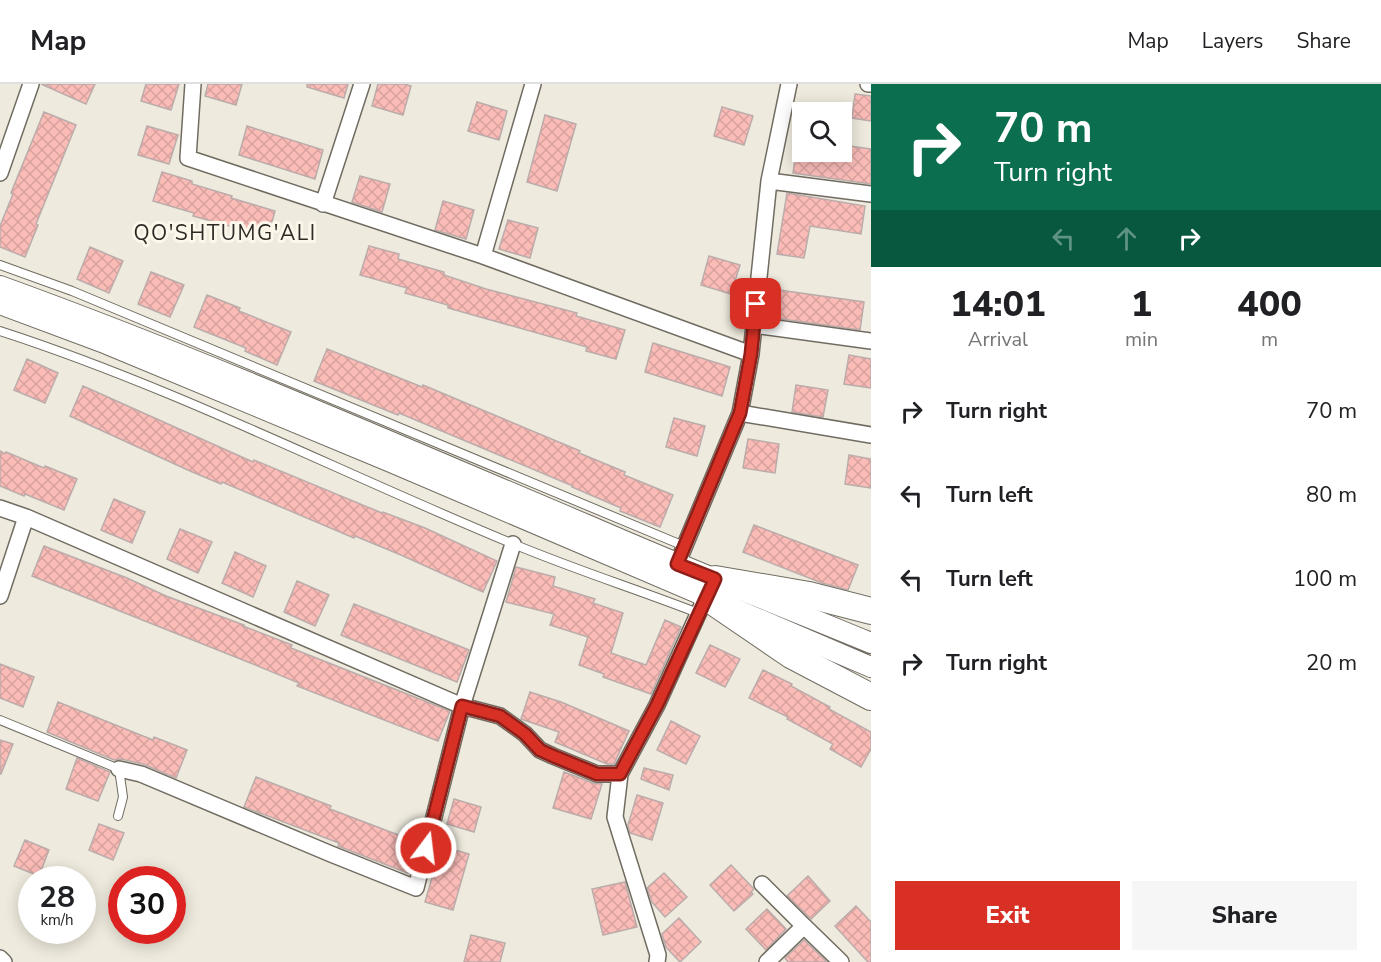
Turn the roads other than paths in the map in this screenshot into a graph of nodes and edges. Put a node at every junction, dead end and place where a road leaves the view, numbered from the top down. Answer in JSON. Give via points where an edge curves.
{"nodes":[{"id":1,"x":31,"y":84,"type":"edge"},
{"id":2,"x":193,"y":84,"type":"edge"},
{"id":3,"x":362,"y":84,"type":"edge"},
{"id":4,"x":533,"y":84,"type":"edge"},
{"id":5,"x":789,"y":84,"type":"edge"},
{"id":6,"x":0,"y":173,"type":"edge"},
{"id":7,"x":769,"y":181,"type":"junction"},
{"id":8,"x":871,"y":194,"type":"edge"},
{"id":9,"x":323,"y":204,"type":"junction"},
{"id":10,"x":483,"y":256,"type":"junction"},
{"id":11,"x":0,"y":265,"type":"edge"},
{"id":12,"x":0,"y":286,"type":"edge"},
{"id":13,"x":0,"y":304,"type":"edge"},
{"id":14,"x":754,"y":325,"type":"junction"},
{"id":15,"x":0,"y":331,"type":"edge"},
{"id":16,"x":871,"y":341,"type":"edge"},
{"id":17,"x":751,"y":354,"type":"junction"},
{"id":18,"x":740,"y":413,"type":"junction"},
{"id":19,"x":871,"y":435,"type":"edge"},
{"id":20,"x":0,"y":508,"type":"edge"},
{"id":21,"x":26,"y":518,"type":"junction"},
{"id":22,"x":513,"y":544,"type":"junction"},
{"id":23,"x":677,"y":564,"type":"junction"},
{"id":24,"x":0,"y":596,"type":"edge"},
{"id":25,"x":706,"y":596,"type":"junction"},
{"id":26,"x":871,"y":611,"type":"edge"},
{"id":27,"x":871,"y":643,"type":"edge"},
{"id":28,"x":871,"y":667,"type":"edge"},
{"id":29,"x":871,"y":697,"type":"edge"},
{"id":30,"x":462,"y":706,"type":"junction"},
{"id":31,"x":0,"y":720,"type":"edge"},
{"id":32,"x":119,"y":768,"type":"junction"},
{"id":33,"x":620,"y":774,"type":"junction"},
{"id":34,"x":118,"y":816,"type":"dead end"},
{"id":35,"x":762,"y":884,"type":"dead end"},
{"id":36,"x":804,"y":926,"type":"junction"},
{"id":37,"x":0,"y":958,"type":"edge"},
{"id":38,"x":4,"y":962,"type":"edge"},
{"id":39,"x":657,"y":962,"type":"edge"},
{"id":40,"x":767,"y":962,"type":"edge"},
{"id":41,"x":841,"y":962,"type":"edge"}],
"edges":[{"from":1,"to":6,"type":"street"},
{"from":2,"to":9,"type":"street","via":[[188,158]]},
{"from":3,"to":9,"type":"street"},
{"from":4,"to":10,"type":"street"},
{"from":5,"to":7,"type":"street"},
{"from":7,"to":8,"type":"street"},
{"from":7,"to":14,"type":"street"},
{"from":9,"to":10,"type":"street"},
{"from":10,"to":17,"type":"street"},
{"from":11,"to":23,"type":"lane","via":[[83,295]]},
{"from":12,"to":23,"type":"main road","via":[[361,430]]},
{"from":13,"to":23,"type":"main road","via":[[381,457]]},
{"from":14,"to":16,"type":"street"},
{"from":14,"to":17,"type":"street"},
{"from":15,"to":22,"type":"lane","via":[[167,394]]},
{"from":17,"to":18,"type":"street"},
{"from":18,"to":19,"type":"street"},
{"from":18,"to":23,"type":"street"},
{"from":20,"to":21,"type":"street"},
{"from":21,"to":24,"type":"street"},
{"from":21,"to":30,"type":"street"},
{"from":22,"to":25,"type":"lane"},
{"from":22,"to":30,"type":"street"},
{"from":23,"to":25,"type":"main road"},
{"from":25,"to":26,"type":"highway","via":[[809,595]]},
{"from":25,"to":27,"type":"main road"},
{"from":25,"to":28,"type":"main road"},
{"from":25,"to":29,"type":"highway","via":[[791,655]]},
{"from":25,"to":33,"type":"street","via":[[657,705]]},
{"from":30,"to":32,"type":"street","via":[[416,888]]},
{"from":30,"to":33,"type":"street","via":[[500,716],[540,750],[553,756],[597,774]]},
{"from":31,"to":32,"type":"lane"},
{"from":32,"to":34,"type":"lane","via":[[123,797]]},
{"from":33,"to":39,"type":"street","via":[[615,817]]},
{"from":35,"to":36,"type":"street"},
{"from":36,"to":40,"type":"street"},
{"from":36,"to":41,"type":"street"},
{"from":37,"to":38,"type":"street"}]}
